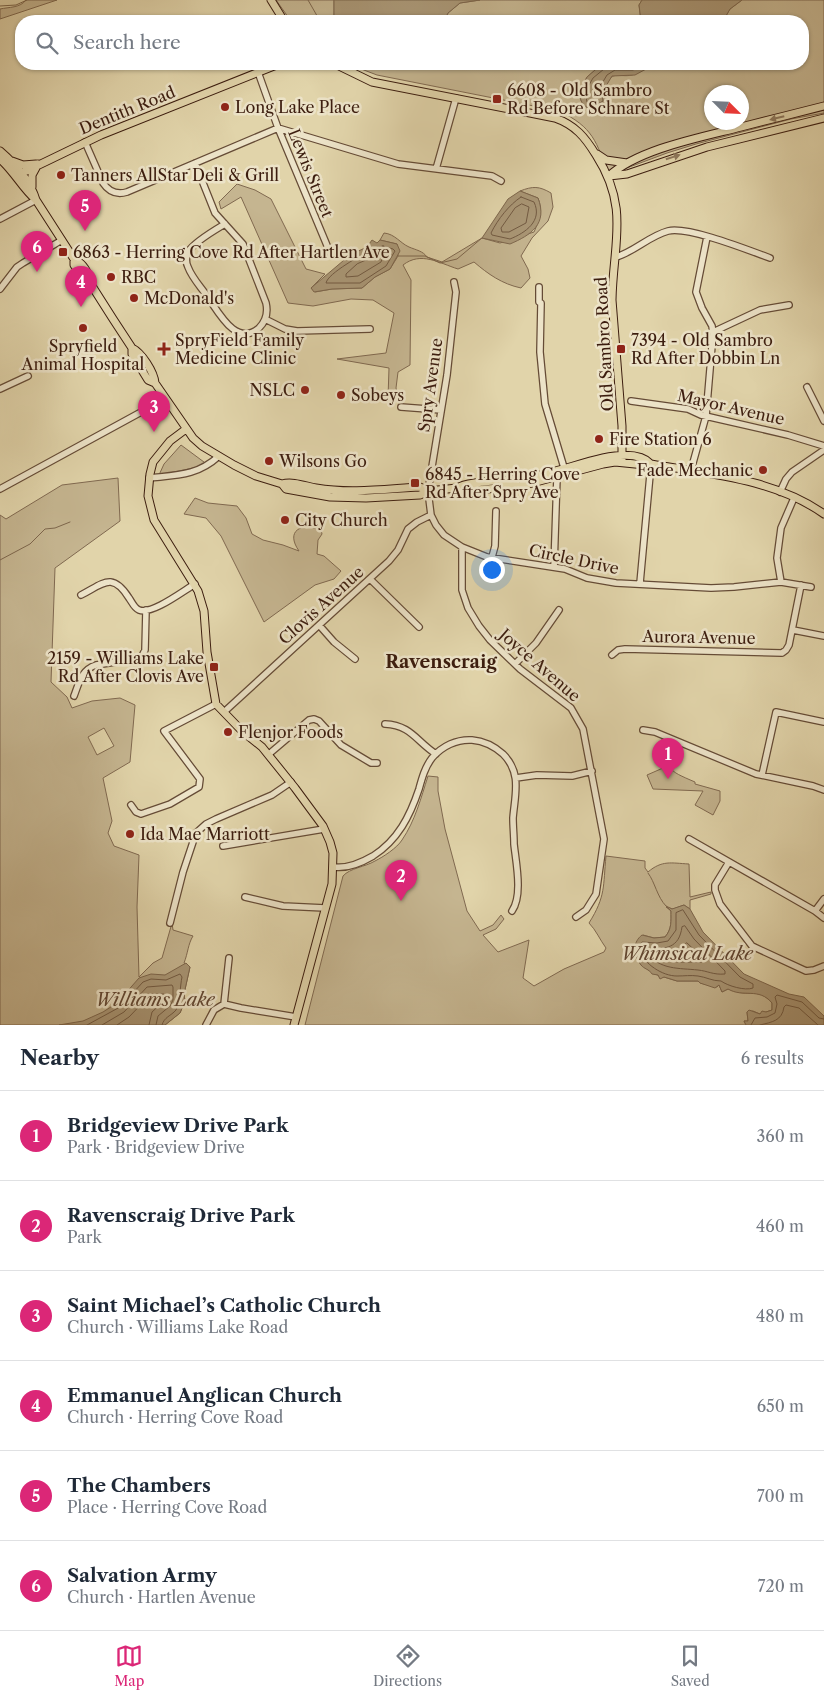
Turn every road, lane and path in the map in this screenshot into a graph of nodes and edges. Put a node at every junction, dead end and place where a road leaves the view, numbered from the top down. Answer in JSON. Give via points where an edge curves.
{"nodes":[{"id":1,"x":270,"y":0,"type":"edge"},
{"id":2,"x":280,"y":15,"type":"edge"},
{"id":3,"x":263,"y":70,"type":"edge"},
{"id":4,"x":347,"y":70,"type":"edge"},
{"id":5,"x":258,"y":72,"type":"junction"},
{"id":6,"x":456,"y":98,"type":"junction"},
{"id":7,"x":824,"y":106,"type":"edge"},
{"id":8,"x":824,"y":118,"type":"edge"},
{"id":9,"x":278,"y":128,"type":"junction"},
{"id":10,"x":85,"y":142,"type":"junction"},
{"id":11,"x":0,"y":151,"type":"edge"},
{"id":12,"x":595,"y":153,"type":"junction"},
{"id":13,"x":0,"y":159,"type":"edge"},
{"id":14,"x":12,"y":161,"type":"junction"},
{"id":15,"x":195,"y":163,"type":"junction"},
{"id":16,"x":627,"y":163,"type":"junction"},
{"id":17,"x":38,"y":164,"type":"junction"},
{"id":18,"x":436,"y":169,"type":"junction"},
{"id":19,"x":19,"y":175,"type":"junction"},
{"id":20,"x":608,"y":176,"type":"junction"},
{"id":21,"x":501,"y":181,"type":"dead end"},
{"id":22,"x":33,"y":189,"type":"junction"},
{"id":23,"x":36,"y":200,"type":"junction"},
{"id":24,"x":0,"y":219,"type":"edge"},
{"id":25,"x":225,"y":224,"type":"junction"},
{"id":26,"x":707,"y":237,"type":"junction"},
{"id":27,"x":62,"y":240,"type":"junction"},
{"id":28,"x":331,"y":255,"type":"dead end"},
{"id":29,"x":616,"y":257,"type":"junction"},
{"id":30,"x":770,"y":258,"type":"dead end"},
{"id":31,"x":454,"y":282,"type":"dead end"},
{"id":32,"x":539,"y":287,"type":"dead end"},
{"id":33,"x":0,"y":289,"type":"edge"},
{"id":34,"x":789,"y":305,"type":"dead end"},
{"id":35,"x":265,"y":319,"type":"junction"},
{"id":36,"x":370,"y":328,"type":"dead end"},
{"id":37,"x":713,"y":332,"type":"junction"},
{"id":38,"x":28,"y":376,"type":"dead end"},
{"id":39,"x":807,"y":388,"type":"dead end"},
{"id":40,"x":0,"y":389,"type":"edge"},
{"id":41,"x":165,"y":398,"type":"junction"},
{"id":42,"x":631,"y":402,"type":"dead end"},
{"id":43,"x":401,"y":407,"type":"dead end"},
{"id":44,"x":441,"y":410,"type":"junction"},
{"id":45,"x":706,"y":416,"type":"junction"},
{"id":46,"x":824,"y":420,"type":"edge"},
{"id":47,"x":186,"y":429,"type":"junction"},
{"id":48,"x":824,"y":448,"type":"edge"},
{"id":49,"x":219,"y":456,"type":"junction"},
{"id":50,"x":622,"y":459,"type":"junction"},
{"id":51,"x":651,"y":464,"type":"junction"},
{"id":52,"x":691,"y":470,"type":"junction"},
{"id":53,"x":565,"y":471,"type":"junction"},
{"id":54,"x":557,"y":477,"type":"junction"},
{"id":55,"x":149,"y":478,"type":"junction"},
{"id":56,"x":457,"y":488,"type":"junction"},
{"id":57,"x":0,"y":489,"type":"edge"},
{"id":58,"x":428,"y":490,"type":"junction"},
{"id":59,"x":780,"y":492,"type":"junction"},
{"id":60,"x":794,"y":498,"type":"junction"},
{"id":61,"x":496,"y":511,"type":"dead end"},
{"id":62,"x":824,"y":514,"type":"edge"},
{"id":63,"x":431,"y":515,"type":"junction"},
{"id":64,"x":462,"y":547,"type":"junction"},
{"id":65,"x":492,"y":557,"type":"junction"},
{"id":66,"x":554,"y":567,"type":"junction"},
{"id":67,"x":370,"y":579,"type":"junction"},
{"id":68,"x":781,"y":582,"type":"junction"},
{"id":69,"x":640,"y":583,"type":"junction"},
{"id":70,"x":195,"y":584,"type":"junction"},
{"id":71,"x":801,"y":585,"type":"junction"},
{"id":72,"x":812,"y":587,"type":"dead end"},
{"id":73,"x":81,"y":595,"type":"dead end"},
{"id":74,"x":146,"y":610,"type":"junction"},
{"id":75,"x":559,"y":610,"type":"dead end"},
{"id":76,"x":319,"y":625,"type":"junction"},
{"id":77,"x":419,"y":627,"type":"dead end"},
{"id":78,"x":793,"y":630,"type":"junction"},
{"id":79,"x":824,"y":636,"type":"edge"},
{"id":80,"x":612,"y":655,"type":"dead end"},
{"id":81,"x":355,"y":659,"type":"dead end"},
{"id":82,"x":515,"y":664,"type":"junction"},
{"id":83,"x":74,"y":696,"type":"dead end"},
{"id":84,"x":216,"y":704,"type":"junction"},
{"id":85,"x":224,"y":712,"type":"junction"},
{"id":86,"x":824,"y":722,"type":"edge"},
{"id":87,"x":385,"y":724,"type":"dead end"},
{"id":88,"x":643,"y":730,"type":"dead end"},
{"id":89,"x":269,"y":754,"type":"junction"},
{"id":90,"x":436,"y":754,"type":"junction"},
{"id":91,"x":377,"y":763,"type":"dead end"},
{"id":92,"x":592,"y":771,"type":"junction"},
{"id":93,"x":762,"y":774,"type":"junction"},
{"id":94,"x":516,"y":778,"type":"junction"},
{"id":95,"x":291,"y":782,"type":"junction"},
{"id":96,"x":824,"y":790,"type":"edge"},
{"id":97,"x":131,"y":805,"type":"dead end"},
{"id":98,"x":324,"y":829,"type":"junction"},
{"id":99,"x":689,"y":839,"type":"dead end"},
{"id":100,"x":223,"y":846,"type":"dead end"},
{"id":101,"x":729,"y":862,"type":"junction"},
{"id":102,"x":334,"y":867,"type":"junction"},
{"id":103,"x":245,"y":897,"type":"dead end"},
{"id":104,"x":824,"y":899,"type":"edge"},
{"id":105,"x":325,"y":908,"type":"junction"},
{"id":106,"x":512,"y":911,"type":"dead end"},
{"id":107,"x":815,"y":911,"type":"junction"},
{"id":108,"x":576,"y":917,"type":"dead end"},
{"id":109,"x":824,"y":918,"type":"edge"},
{"id":110,"x":170,"y":923,"type":"dead end"},
{"id":111,"x":229,"y":958,"type":"dead end"},
{"id":112,"x":824,"y":966,"type":"edge"},
{"id":113,"x":224,"y":1004,"type":"junction"},
{"id":114,"x":296,"y":1017,"type":"junction"},
{"id":115,"x":206,"y":1025,"type":"edge"},
{"id":116,"x":294,"y":1025,"type":"edge"}],
"edges":[{"from":1,"to":2,"type":"main road"},
{"from":3,"to":5,"type":"main road","name":"Dentith Road"},
{"from":4,"to":6,"type":"main road","name":"Old Sambro Road","via":[[372,82]]},
{"from":5,"to":9,"type":"street","name":"Lewis Street"},
{"from":5,"to":10,"type":"main road","name":"Dentith Road"},
{"from":6,"to":12,"type":"main road","name":"Old Sambro Road","via":[[566,122],[582,134]]},
{"from":6,"to":18,"type":"street"},
{"from":7,"to":16,"type":"main road","one_way":true,"via":[[693,139]]},
{"from":20,"to":8,"type":"main road","one_way":true,"via":[[627,174],[712,146]]},
{"from":9,"to":15,"type":"street"},
{"from":9,"to":18,"type":"street","via":[[398,164]]},
{"from":9,"to":28,"type":"street","name":"Lewis Street"},
{"from":10,"to":15,"type":"street","via":[[103,183],[117,193]]},
{"from":10,"to":17,"type":"main road","name":"Dentith Road"},
{"from":11,"to":14,"type":"main road"},
{"from":12,"to":16,"type":"main road","via":[[606,160]]},
{"from":12,"to":20,"type":"main road","name":"Old Sambro Road"},
{"from":13,"to":19,"type":"main road"},
{"from":14,"to":17,"type":"main road","via":[[23,165]]},
{"from":14,"to":19,"type":"main road"},
{"from":15,"to":25,"type":"street","via":[[215,213]]},
{"from":16,"to":20,"type":"main road"},
{"from":17,"to":19,"type":"main road","name":"Dentith Road"},
{"from":17,"to":22,"type":"main road","via":[[32,175]]},
{"from":18,"to":21,"type":"street","via":[[492,176]]},
{"from":19,"to":22,"type":"main road"},
{"from":19,"to":23,"type":"main road","via":[[28,193]]},
{"from":20,"to":29,"type":"main road","name":"Old Sambro Road","via":[[618,220]]},
{"from":22,"to":23,"type":"main road"},
{"from":23,"to":24,"type":"street"},
{"from":23,"to":27,"type":"main road"},
{"from":25,"to":35,"type":"street","via":[[246,249],[266,303]]},
{"from":25,"to":35,"type":"street","via":[[197,242],[187,257],[187,267],[229,327],[249,333],[258,329]]},
{"from":26,"to":29,"type":"street","via":[[668,231]]},
{"from":26,"to":30,"type":"street"},
{"from":26,"to":37,"type":"street","via":[[696,292]]},
{"from":27,"to":33,"type":"street","via":[[22,263]]},
{"from":27,"to":41,"type":"main road","via":[[89,276],[90,284],[132,348],[132,354],[148,380],[155,383]]},
{"from":29,"to":50,"type":"main road","name":"Old Sambro Road","via":[[612,300]]},
{"from":31,"to":44,"type":"street","name":"Spry Avenue","via":[[456,292]]},
{"from":32,"to":53,"type":"street","via":[[545,404]]},
{"from":34,"to":37,"type":"street","via":[[760,310]]},
{"from":35,"to":36,"type":"street","via":[[297,332]]},
{"from":37,"to":45,"type":"street"},
{"from":38,"to":40,"type":"street"},
{"from":39,"to":46,"type":"street"},
{"from":41,"to":47,"type":"main road"},
{"from":41,"to":57,"type":"street"},
{"from":42,"to":45,"type":"street","name":"Mayor Avenue","via":[[688,409]]},
{"from":43,"to":44,"type":"street"},
{"from":44,"to":58,"type":"street","name":"Spry Avenue"},
{"from":45,"to":48,"type":"street","name":"Mayor Avenue","via":[[788,435]]},
{"from":45,"to":52,"type":"street"},
{"from":47,"to":49,"type":"main road"},
{"from":47,"to":55,"type":"main road","via":[[160,452]]},
{"from":48,"to":59,"type":"street","via":[[792,472]]},
{"from":49,"to":55,"type":"street","via":[[196,472]]},
{"from":49,"to":58,"type":"main road","via":[[256,476],[282,484],[288,482],[352,491],[420,487]]},
{"from":50,"to":51,"type":"main road","via":[[646,459]]},
{"from":50,"to":53,"type":"main road","via":[[603,458]]},
{"from":51,"to":52,"type":"main road"},
{"from":51,"to":69,"type":"street"},
{"from":52,"to":59,"type":"main road","via":[[760,484]]},
{"from":53,"to":54,"type":"main road"},
{"from":53,"to":56,"type":"main road","via":[[464,484]]},
{"from":54,"to":56,"type":"main road","via":[[512,487],[464,491]]},
{"from":54,"to":66,"type":"street"},
{"from":55,"to":70,"type":"main road","via":[[152,516]]},
{"from":56,"to":58,"type":"main road"},
{"from":58,"to":63,"type":"street","name":"Circle Drive"},
{"from":59,"to":60,"type":"main road"},
{"from":60,"to":62,"type":"main road"},
{"from":60,"to":68,"type":"street","via":[[781,528],[777,558]]},
{"from":61,"to":65,"type":"street"},
{"from":63,"to":64,"type":"street","name":"Circle Drive","via":[[444,535]]},
{"from":63,"to":67,"type":"street","name":"Clovis Avenue","via":[[408,529],[394,555]]},
{"from":64,"to":65,"type":"street","name":"Circle Drive"},
{"from":64,"to":82,"type":"street","name":"Joyce Avenue","via":[[461,582],[468,608],[490,640]]},
{"from":65,"to":66,"type":"street","name":"Circle Drive"},
{"from":66,"to":69,"type":"street","name":"Circle Drive","via":[[587,578]]},
{"from":67,"to":76,"type":"street","name":"Clovis Avenue"},
{"from":67,"to":77,"type":"street"},
{"from":68,"to":69,"type":"street","name":"Circle Drive","via":[[711,588]]},
{"from":68,"to":71,"type":"street","name":"Circle Drive"},
{"from":70,"to":74,"type":"street"},
{"from":70,"to":84,"type":"main road","via":[[204,611]]},
{"from":71,"to":72,"type":"street","name":"Circle Drive"},
{"from":71,"to":78,"type":"street"},
{"from":73,"to":74,"type":"street","via":[[106,582],[115,582],[136,608]]},
{"from":74,"to":83,"type":"street","via":[[142,656],[90,667],[83,674]]},
{"from":75,"to":82,"type":"street","via":[[536,643]]},
{"from":76,"to":81,"type":"street"},
{"from":76,"to":85,"type":"street","name":"Clovis Avenue"},
{"from":78,"to":79,"type":"street"},
{"from":78,"to":80,"type":"street","name":"Aurora Avenue","via":[[786,650],[778,653],[625,649]]},
{"from":82,"to":92,"type":"street","name":"Joyce Avenue","via":[[564,702],[576,716],[583,729]]},
{"from":84,"to":85,"type":"main road"},
{"from":84,"to":97,"type":"street","via":[[164,731],[199,777],[200,785],[170,804],[141,814]]},
{"from":85,"to":89,"type":"main road"},
{"from":86,"to":93,"type":"street","via":[[776,712]]},
{"from":87,"to":90,"type":"street","via":[[407,729]]},
{"from":88,"to":93,"type":"street"},
{"from":89,"to":91,"type":"street","via":[[308,720],[314,719],[319,720],[341,745]]},
{"from":89,"to":95,"type":"main road"},
{"from":90,"to":94,"type":"street","via":[[456,742],[486,743],[507,758]]},
{"from":90,"to":102,"type":"street","via":[[425,770],[408,816],[393,840],[365,860],[347,867]]},
{"from":92,"to":94,"type":"street","via":[[568,776]]},
{"from":92,"to":108,"type":"street","name":"Joyce Avenue","via":[[604,839],[596,894],[586,910]]},
{"from":93,"to":96,"type":"street"},
{"from":94,"to":106,"type":"street","via":[[513,825],[518,887]]},
{"from":95,"to":98,"type":"main road"},
{"from":95,"to":110,"type":"street","via":[[272,796],[216,819],[196,833]]},
{"from":98,"to":100,"type":"street"},
{"from":98,"to":102,"type":"main road","via":[[332,848]]},
{"from":99,"to":101,"type":"street"},
{"from":101,"to":107,"type":"street"},
{"from":101,"to":112,"type":"street","via":[[715,890],[720,904],[752,946],[806,971]]},
{"from":102,"to":105,"type":"main road"},
{"from":103,"to":105,"type":"street","via":[[288,906]]},
{"from":104,"to":107,"type":"street"},
{"from":105,"to":114,"type":"main road"},
{"from":107,"to":109,"type":"street"},
{"from":111,"to":113,"type":"street"},
{"from":113,"to":114,"type":"street"},
{"from":113,"to":115,"type":"street","via":[[214,1010]]},
{"from":114,"to":116,"type":"main road"}]}
